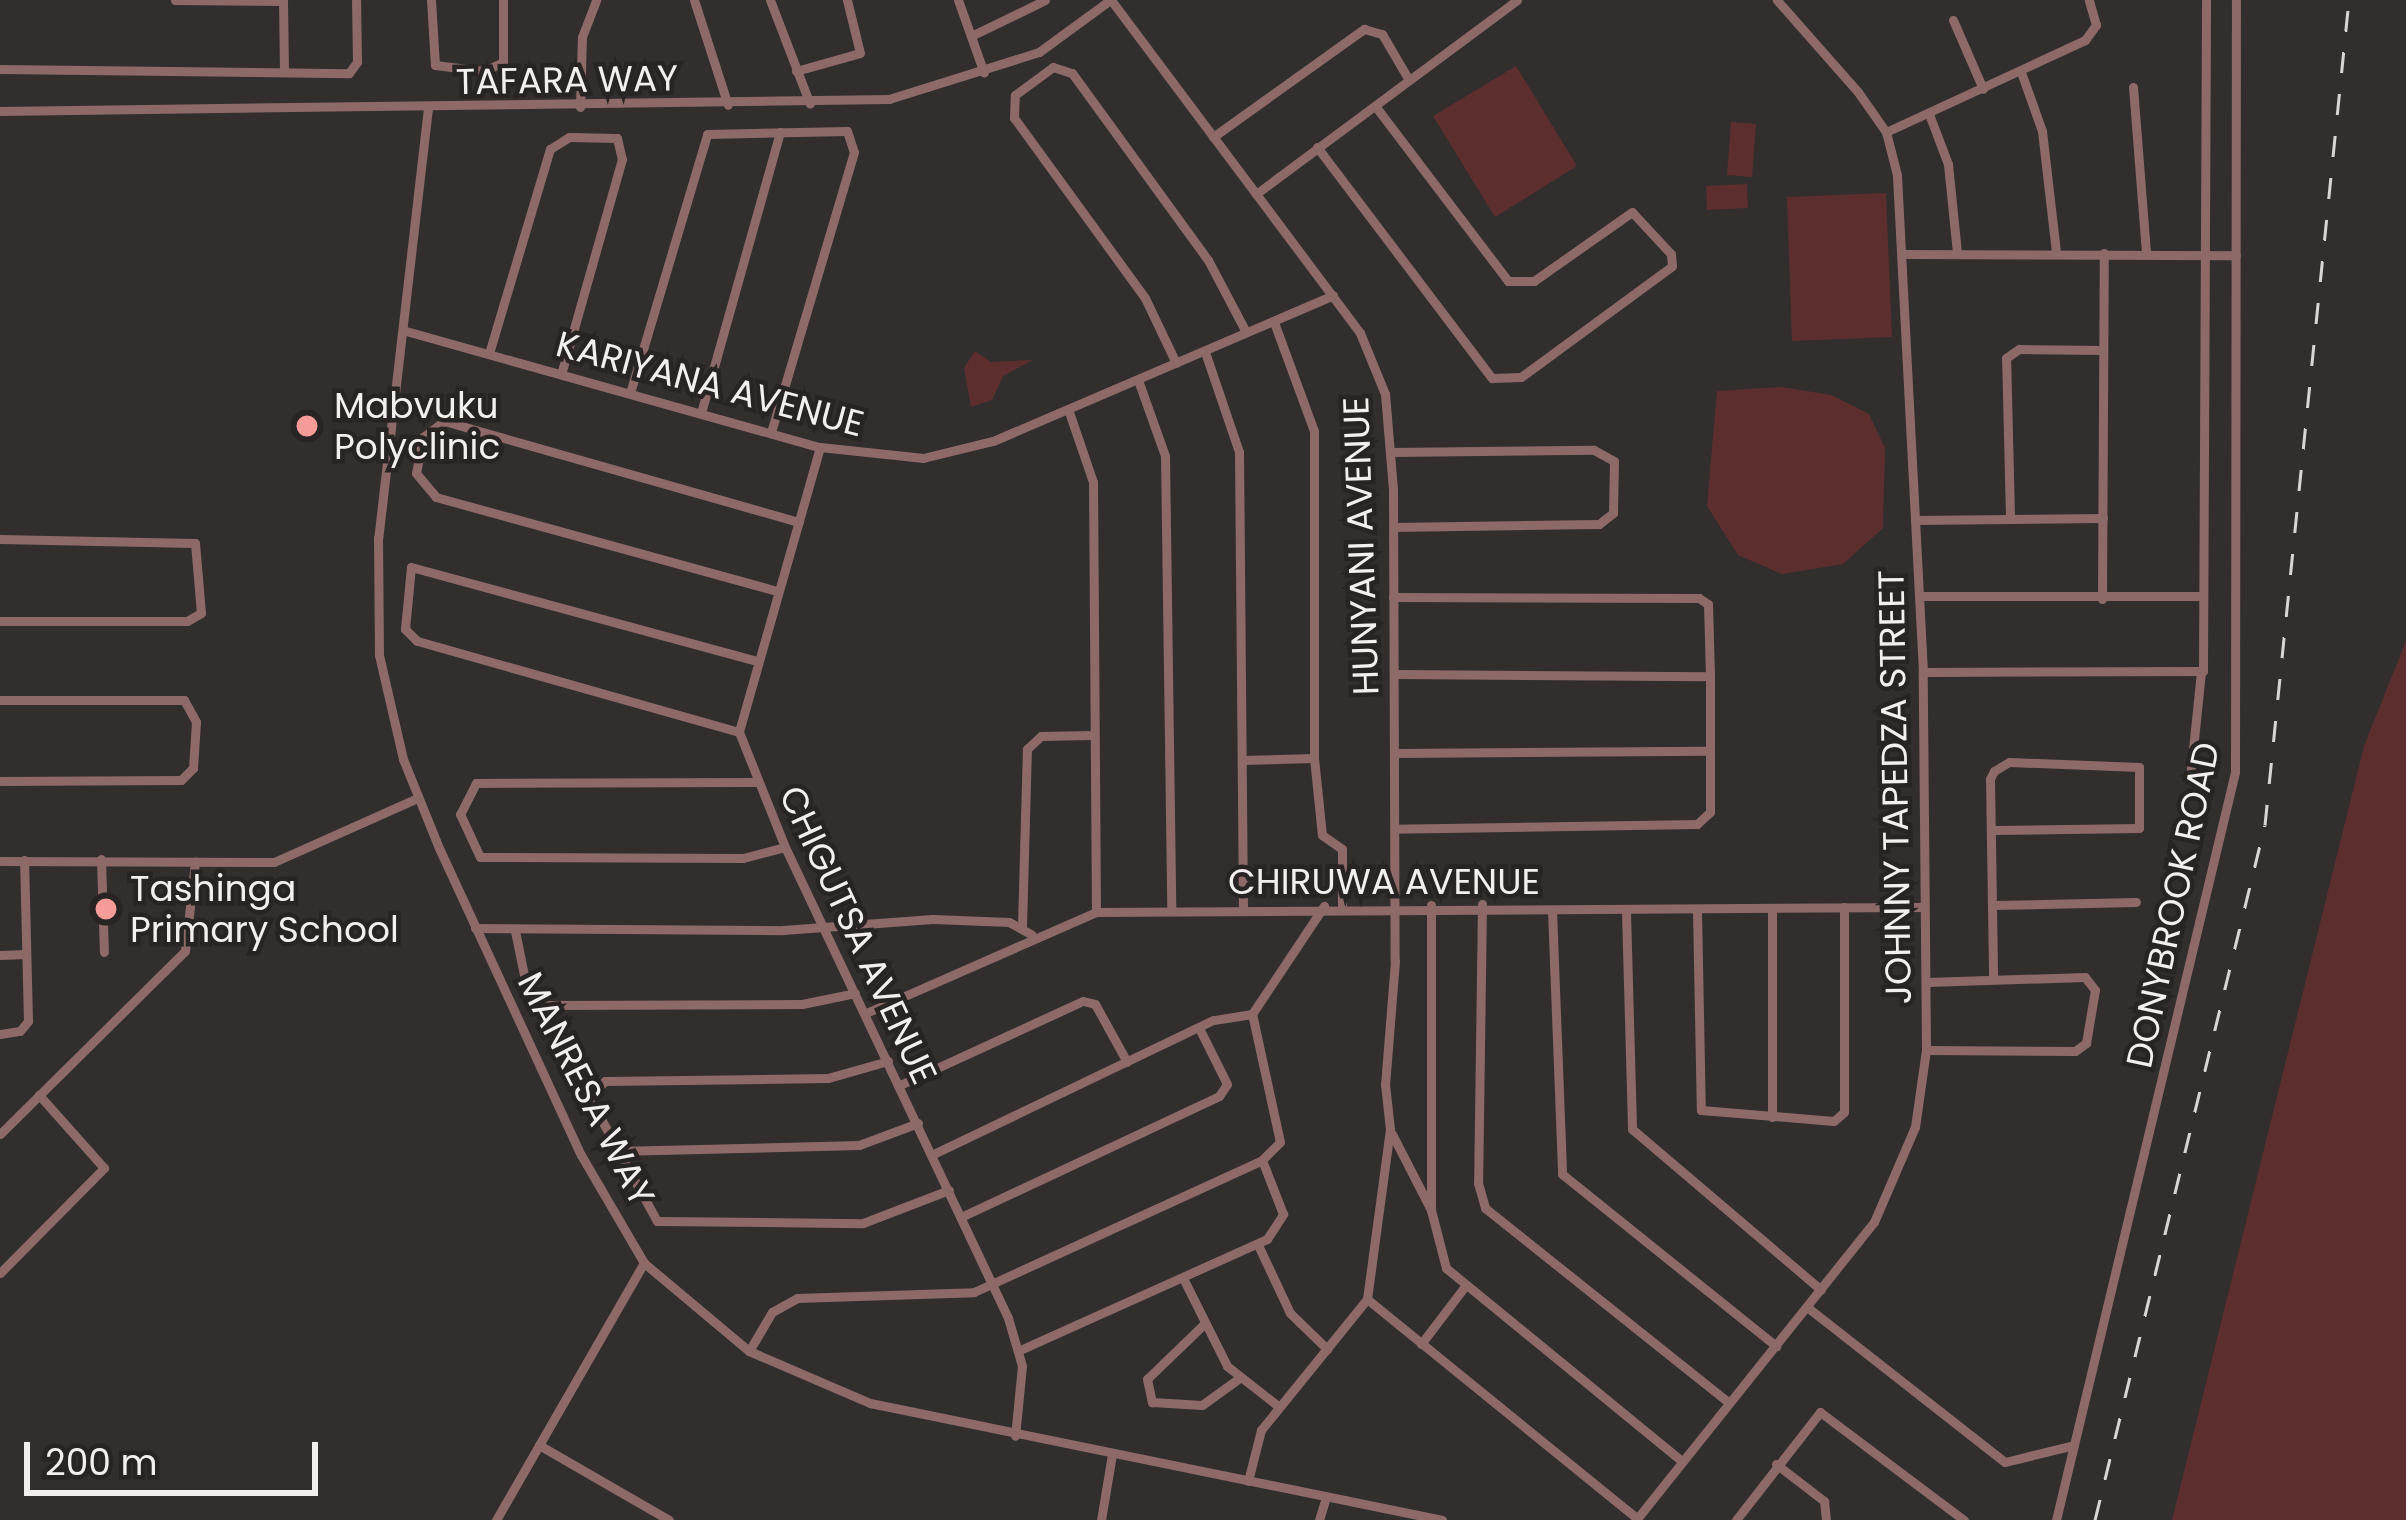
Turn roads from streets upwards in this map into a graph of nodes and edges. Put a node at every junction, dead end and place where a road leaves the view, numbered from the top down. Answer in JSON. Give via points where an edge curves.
{"nodes":[{"id":1,"x":175,"y":0,"type":"edge"},
{"id":2,"x":356,"y":0,"type":"edge"},
{"id":3,"x":431,"y":0,"type":"edge"},
{"id":4,"x":503,"y":0,"type":"edge"},
{"id":5,"x":596,"y":0,"type":"edge"},
{"id":6,"x":694,"y":0,"type":"edge"},
{"id":7,"x":770,"y":0,"type":"edge"},
{"id":8,"x":847,"y":0,"type":"edge"},
{"id":9,"x":958,"y":0,"type":"edge"},
{"id":10,"x":1111,"y":0,"type":"edge"},
{"id":11,"x":1516,"y":0,"type":"edge"},
{"id":12,"x":1777,"y":0,"type":"edge"},
{"id":13,"x":2089,"y":0,"type":"edge"},
{"id":14,"x":2206,"y":0,"type":"edge"},
{"id":15,"x":2236,"y":0,"type":"edge"},
{"id":16,"x":283,"y":1,"type":"edge"},
{"id":17,"x":1039,"y":1,"type":"edge"},
{"id":18,"x":1954,"y":20,"type":"dead end"},
{"id":19,"x":971,"y":36,"type":"junction"},
{"id":20,"x":0,"y":69,"type":"edge"},
{"id":21,"x":796,"y":71,"type":"junction"},
{"id":22,"x":284,"y":72,"type":"junction"},
{"id":23,"x":2021,"y":72,"type":"junction"},
{"id":24,"x":985,"y":73,"type":"junction"},
{"id":25,"x":1409,"y":80,"type":"junction"},
{"id":26,"x":2133,"y":87,"type":"dead end"},
{"id":27,"x":1983,"y":89,"type":"junction"},
{"id":28,"x":810,"y":104,"type":"junction"},
{"id":29,"x":728,"y":105,"type":"junction"},
{"id":30,"x":1375,"y":106,"type":"junction"},
{"id":31,"x":580,"y":107,"type":"junction"},
{"id":32,"x":428,"y":108,"type":"junction"},
{"id":33,"x":0,"y":111,"type":"edge"},
{"id":34,"x":1929,"y":114,"type":"junction"},
{"id":35,"x":780,"y":132,"type":"junction"},
{"id":36,"x":1886,"y":132,"type":"junction"},
{"id":37,"x":1213,"y":137,"type":"junction"},
{"id":38,"x":1317,"y":148,"type":"junction"},
{"id":39,"x":1256,"y":194,"type":"junction"},
{"id":40,"x":2056,"y":252,"type":"junction"},
{"id":41,"x":1957,"y":253,"type":"junction"},
{"id":42,"x":2104,"y":253,"type":"junction"},
{"id":43,"x":2146,"y":253,"type":"junction"},
{"id":44,"x":1903,"y":254,"type":"junction"},
{"id":45,"x":2204,"y":254,"type":"junction"},
{"id":46,"x":2236,"y":255,"type":"junction"},
{"id":47,"x":1333,"y":295,"type":"junction"},
{"id":48,"x":1274,"y":322,"type":"junction"},
{"id":49,"x":406,"y":331,"type":"junction"},
{"id":50,"x":1246,"y":332,"type":"junction"},
{"id":51,"x":490,"y":350,"type":"junction"},
{"id":52,"x":2104,"y":350,"type":"junction"},
{"id":53,"x":1204,"y":352,"type":"junction"},
{"id":54,"x":1176,"y":363,"type":"junction"},
{"id":55,"x":561,"y":374,"type":"junction"},
{"id":56,"x":1138,"y":380,"type":"junction"},
{"id":57,"x":630,"y":393,"type":"junction"},
{"id":58,"x":1068,"y":409,"type":"junction"},
{"id":59,"x":701,"y":413,"type":"junction"},
{"id":60,"x":771,"y":433,"type":"junction"},
{"id":61,"x":820,"y":448,"type":"junction"},
{"id":62,"x":1391,"y":452,"type":"junction"},
{"id":63,"x":2011,"y":518,"type":"junction"},
{"id":64,"x":2103,"y":518,"type":"junction"},
{"id":65,"x":1915,"y":520,"type":"junction"},
{"id":66,"x":799,"y":522,"type":"junction"},
{"id":67,"x":1393,"y":526,"type":"junction"},
{"id":68,"x":0,"y":539,"type":"edge"},
{"id":69,"x":777,"y":591,"type":"junction"},
{"id":70,"x":1919,"y":596,"type":"junction"},
{"id":71,"x":2201,"y":596,"type":"junction"},
{"id":72,"x":1393,"y":597,"type":"junction"},
{"id":73,"x":2102,"y":599,"type":"junction"},
{"id":74,"x":0,"y":621,"type":"edge"},
{"id":75,"x":757,"y":661,"type":"junction"},
{"id":76,"x":1923,"y":672,"type":"junction"},
{"id":77,"x":2201,"y":673,"type":"junction"},
{"id":78,"x":1394,"y":674,"type":"junction"},
{"id":79,"x":1710,"y":676,"type":"junction"},
{"id":80,"x":0,"y":700,"type":"edge"},
{"id":81,"x":739,"y":732,"type":"junction"},
{"id":82,"x":1092,"y":734,"type":"junction"},
{"id":83,"x":1709,"y":751,"type":"junction"},
{"id":84,"x":1394,"y":753,"type":"junction"},
{"id":85,"x":1314,"y":758,"type":"junction"},
{"id":86,"x":1242,"y":760,"type":"junction"},
{"id":87,"x":2190,"y":778,"type":"dead end"},
{"id":88,"x":0,"y":781,"type":"edge"},
{"id":89,"x":755,"y":782,"type":"junction"},
{"id":90,"x":418,"y":798,"type":"junction"},
{"id":91,"x":1396,"y":829,"type":"junction"},
{"id":92,"x":1993,"y":830,"type":"junction"},
{"id":93,"x":785,"y":847,"type":"junction"},
{"id":94,"x":101,"y":859,"type":"junction"},
{"id":95,"x":0,"y":860,"type":"edge"},
{"id":96,"x":24,"y":860,"type":"junction"},
{"id":97,"x":195,"y":862,"type":"junction"},
{"id":98,"x":2136,"y":902,"type":"dead end"},
{"id":99,"x":1431,"y":904,"type":"junction"},
{"id":100,"x":1482,"y":904,"type":"junction"},
{"id":101,"x":1993,"y":904,"type":"junction"},
{"id":102,"x":1393,"y":905,"type":"junction"},
{"id":103,"x":1324,"y":906,"type":"junction"},
{"id":104,"x":1342,"y":906,"type":"junction"},
{"id":105,"x":1844,"y":907,"type":"junction"},
{"id":106,"x":1924,"y":907,"type":"junction"},
{"id":107,"x":1172,"y":908,"type":"junction"},
{"id":108,"x":1244,"y":908,"type":"junction"},
{"id":109,"x":1772,"y":909,"type":"junction"},
{"id":110,"x":1552,"y":910,"type":"junction"},
{"id":111,"x":1697,"y":910,"type":"junction"},
{"id":112,"x":1096,"y":912,"type":"junction"},
{"id":113,"x":1626,"y":912,"type":"junction"},
{"id":114,"x":825,"y":924,"type":"junction"},
{"id":115,"x":1022,"y":926,"type":"junction"},
{"id":116,"x":475,"y":928,"type":"junction"},
{"id":117,"x":515,"y":931,"type":"junction"},
{"id":118,"x":1032,"y":935,"type":"junction"},
{"id":119,"x":104,"y":952,"type":"dead end"},
{"id":120,"x":0,"y":955,"type":"edge"},
{"id":121,"x":26,"y":955,"type":"junction"},
{"id":122,"x":1993,"y":977,"type":"junction"},
{"id":123,"x":1927,"y":982,"type":"junction"},
{"id":124,"x":855,"y":993,"type":"junction"},
{"id":125,"x":866,"y":1013,"type":"junction"},
{"id":126,"x":1252,"y":1014,"type":"junction"},
{"id":127,"x":1200,"y":1030,"type":"junction"},
{"id":128,"x":0,"y":1034,"type":"edge"},
{"id":129,"x":1926,"y":1050,"type":"junction"},
{"id":130,"x":888,"y":1061,"type":"junction"},
{"id":131,"x":1127,"y":1062,"type":"junction"},
{"id":132,"x":900,"y":1085,"type":"junction"},
{"id":133,"x":39,"y":1095,"type":"junction"},
{"id":134,"x":1772,"y":1117,"type":"junction"},
{"id":135,"x":918,"y":1124,"type":"junction"},
{"id":136,"x":1390,"y":1129,"type":"junction"},
{"id":137,"x":0,"y":1133,"type":"edge"},
{"id":138,"x":616,"y":1151,"type":"junction"},
{"id":139,"x":933,"y":1154,"type":"junction"},
{"id":140,"x":1262,"y":1160,"type":"junction"},
{"id":141,"x":949,"y":1190,"type":"junction"},
{"id":142,"x":1431,"y":1210,"type":"junction"},
{"id":143,"x":963,"y":1216,"type":"junction"},
{"id":144,"x":1258,"y":1245,"type":"junction"},
{"id":145,"x":644,"y":1263,"type":"junction"},
{"id":146,"x":0,"y":1274,"type":"edge"},
{"id":147,"x":1184,"y":1280,"type":"junction"},
{"id":148,"x":994,"y":1285,"type":"junction"},
{"id":149,"x":1466,"y":1285,"type":"junction"},
{"id":150,"x":1821,"y":1290,"type":"junction"},
{"id":151,"x":1366,"y":1299,"type":"junction"},
{"id":152,"x":1807,"y":1307,"type":"junction"},
{"id":153,"x":1204,"y":1324,"type":"junction"},
{"id":154,"x":1421,"y":1344,"type":"junction"},
{"id":155,"x":1776,"y":1346,"type":"junction"},
{"id":156,"x":1327,"y":1349,"type":"junction"},
{"id":157,"x":1020,"y":1350,"type":"junction"},
{"id":158,"x":749,"y":1351,"type":"junction"},
{"id":159,"x":1238,"y":1378,"type":"junction"},
{"id":160,"x":1728,"y":1402,"type":"junction"},
{"id":161,"x":1278,"y":1406,"type":"junction"},
{"id":162,"x":1015,"y":1436,"type":"junction"},
{"id":163,"x":539,"y":1445,"type":"junction"},
{"id":164,"x":2074,"y":1445,"type":"junction"},
{"id":165,"x":1112,"y":1454,"type":"junction"},
{"id":166,"x":1682,"y":1461,"type":"junction"},
{"id":167,"x":1776,"y":1464,"type":"junction"},
{"id":168,"x":1248,"y":1481,"type":"junction"},
{"id":169,"x":1326,"y":1497,"type":"junction"},
{"id":170,"x":1397,"y":1516,"type":"edge"},
{"id":171,"x":500,"y":1519,"type":"edge"},
{"id":172,"x":1102,"y":1519,"type":"edge"},
{"id":173,"x":1636,"y":1519,"type":"edge"},
{"id":174,"x":669,"y":1520,"type":"edge"},
{"id":175,"x":1117,"y":1520,"type":"edge"},
{"id":176,"x":1319,"y":1520,"type":"edge"},
{"id":177,"x":1442,"y":1520,"type":"edge"},
{"id":178,"x":1736,"y":1520,"type":"edge"},
{"id":179,"x":1826,"y":1520,"type":"edge"},
{"id":180,"x":1964,"y":1520,"type":"edge"},
{"id":181,"x":2056,"y":1520,"type":"edge"}],
"edges":[{"from":1,"to":16,"type":"street"},
{"from":2,"to":22,"type":"street","via":[[352,71]]},
{"from":3,"to":4,"type":"street","via":[[435,65],[484,71],[504,60]]},
{"from":5,"to":31,"type":"street","via":[[582,37]]},
{"from":6,"to":29,"type":"street"},
{"from":7,"to":21,"type":"street"},
{"from":8,"to":21,"type":"street","via":[[860,53]]},
{"from":9,"to":19,"type":"street"},
{"from":10,"to":24,"type":"street","name":"TAFARA WAY","via":[[1039,52]]},
{"from":10,"to":37,"type":"street","name":"HUNYANI AVENUE"},
{"from":11,"to":25,"type":"street"},
{"from":12,"to":36,"type":"street"},
{"from":13,"to":23,"type":"street","via":[[2091,35]]},
{"from":14,"to":45,"type":"street"},
{"from":15,"to":46,"type":"street","name":"DONYBROOK ROAD"},
{"from":16,"to":22,"type":"street"},
{"from":17,"to":19,"type":"street"},
{"from":18,"to":27,"type":"street"},
{"from":19,"to":24,"type":"street"},
{"from":20,"to":22,"type":"street"},
{"from":21,"to":28,"type":"street"},
{"from":23,"to":27,"type":"street"},
{"from":23,"to":40,"type":"street","via":[[2042,131]]},
{"from":24,"to":28,"type":"street","name":"TAFARA WAY","via":[[918,95]]},
{"from":25,"to":30,"type":"street"},
{"from":25,"to":37,"type":"street","via":[[1382,34],[1364,28]]},
{"from":26,"to":43,"type":"street"},
{"from":27,"to":34,"type":"street"},
{"from":28,"to":29,"type":"street","name":"TAFARA WAY"},
{"from":29,"to":31,"type":"street","name":"TAFARA WAY"},
{"from":30,"to":38,"type":"street"},
{"from":30,"to":38,"type":"street","via":[[1508,281],[1534,281],[1632,212],[1671,254],[1672,266],[1521,377],[1492,378]]},
{"from":31,"to":32,"type":"street","name":"TAFARA WAY"},
{"from":32,"to":33,"type":"street","name":"TAFARA WAY"},
{"from":32,"to":49,"type":"street","name":"MANRESA WAY"},
{"from":34,"to":36,"type":"street"},
{"from":34,"to":41,"type":"street","via":[[1948,164]]},
{"from":35,"to":57,"type":"street","via":[[706,136]]},
{"from":35,"to":59,"type":"street"},
{"from":35,"to":60,"type":"street","via":[[855,137]]},
{"from":36,"to":44,"type":"street","name":"JOHNNY TAPEDZA STREET"},
{"from":37,"to":39,"type":"street","name":"HUNYANI AVENUE"},
{"from":38,"to":39,"type":"street"},
{"from":39,"to":47,"type":"street","name":"HUNYANI AVENUE"},
{"from":40,"to":41,"type":"street"},
{"from":40,"to":42,"type":"street"},
{"from":41,"to":44,"type":"street"},
{"from":42,"to":43,"type":"street"},
{"from":42,"to":52,"type":"street"},
{"from":43,"to":45,"type":"street"},
{"from":44,"to":65,"type":"street","name":"JOHNNY TAPEDZA STREET"},
{"from":45,"to":46,"type":"street"},
{"from":45,"to":71,"type":"street"},
{"from":46,"to":164,"type":"street","name":"DONYBROOK ROAD","via":[[2235,772]]},
{"from":47,"to":48,"type":"street","name":"KARIYANA AVENUE"},
{"from":47,"to":62,"type":"street","name":"HUNYANI AVENUE","via":[[1381,377]]},
{"from":48,"to":50,"type":"street","name":"KARIYANA AVENUE"},
{"from":48,"to":85,"type":"street","via":[[1314,431]]},
{"from":49,"to":51,"type":"street","name":"KARIYANA AVENUE"},
{"from":49,"to":90,"type":"street","name":"MANRESA WAY","via":[[378,538],[376,620],[387,696]]},
{"from":50,"to":53,"type":"street","name":"KARIYANA AVENUE"},
{"from":50,"to":54,"type":"street","via":[[1208,260],[1072,73],[1053,68],[1015,95],[1010,109],[1145,298]]},
{"from":51,"to":55,"type":"street","name":"KARIYANA AVENUE"},
{"from":51,"to":55,"type":"street","via":[[550,149],[569,137],[623,144]]},
{"from":52,"to":63,"type":"street","via":[[2019,349],[2006,358]]},
{"from":52,"to":64,"type":"street"},
{"from":53,"to":54,"type":"street","name":"KARIYANA AVENUE"},
{"from":53,"to":86,"type":"street","via":[[1239,452]]},
{"from":54,"to":56,"type":"street","name":"KARIYANA AVENUE"},
{"from":55,"to":57,"type":"street","name":"KARIYANA AVENUE"},
{"from":56,"to":58,"type":"street","name":"KARIYANA AVENUE"},
{"from":56,"to":107,"type":"street","via":[[1165,456]]},
{"from":57,"to":59,"type":"street","name":"KARIYANA AVENUE"},
{"from":58,"to":61,"type":"street","name":"KARIYANA AVENUE","via":[[942,455],[885,458]]},
{"from":58,"to":82,"type":"street","via":[[1093,482]]},
{"from":59,"to":60,"type":"street","name":"KARIYANA AVENUE"},
{"from":60,"to":61,"type":"street","name":"KARIYANA AVENUE"},
{"from":61,"to":66,"type":"street"},
{"from":62,"to":67,"type":"street","name":"HUNYANI AVENUE"},
{"from":62,"to":67,"type":"street","via":[[1594,450],[1614,461],[1613,513],[1599,524]]},
{"from":63,"to":64,"type":"street"},
{"from":63,"to":65,"type":"street"},
{"from":64,"to":73,"type":"street"},
{"from":65,"to":70,"type":"street","name":"JOHNNY TAPEDZA STREET"},
{"from":66,"to":69,"type":"street"},
{"from":66,"to":69,"type":"street","via":[[444,422],[423,437],[416,472],[436,496]]},
{"from":67,"to":72,"type":"street","name":"HUNYANI AVENUE"},
{"from":68,"to":74,"type":"street","via":[[195,544],[201,596],[201,617],[188,622]]},
{"from":69,"to":75,"type":"street"},
{"from":70,"to":73,"type":"street"},
{"from":70,"to":76,"type":"street","name":"JOHNNY TAPEDZA STREET"},
{"from":71,"to":73,"type":"street"},
{"from":71,"to":77,"type":"street"},
{"from":72,"to":78,"type":"street","name":"HUNYANI AVENUE"},
{"from":72,"to":79,"type":"street","via":[[1704,600]]},
{"from":75,"to":81,"type":"street"},
{"from":75,"to":81,"type":"street","via":[[412,566],[403,604],[405,628],[417,641]]},
{"from":76,"to":77,"type":"street"},
{"from":76,"to":106,"type":"street","name":"JOHNNY TAPEDZA STREET"},
{"from":77,"to":87,"type":"street"},
{"from":78,"to":79,"type":"street"},
{"from":78,"to":84,"type":"street","name":"HUNYANI AVENUE"},
{"from":79,"to":83,"type":"street"},
{"from":80,"to":88,"type":"street","via":[[187,700],[196,722],[193,768],[181,780]]},
{"from":81,"to":89,"type":"street","name":"CHIGUTSA AVENUE"},
{"from":82,"to":112,"type":"street"},
{"from":82,"to":115,"type":"street","via":[[1041,736],[1027,748]]},
{"from":83,"to":84,"type":"street"},
{"from":83,"to":91,"type":"street","via":[[1709,814],[1680,827]]},
{"from":84,"to":91,"type":"street","name":"HUNYANI AVENUE"},
{"from":85,"to":86,"type":"street"},
{"from":85,"to":104,"type":"street","via":[[1322,835],[1342,849]]},
{"from":86,"to":108,"type":"street"},
{"from":89,"to":93,"type":"street","name":"CHIGUTSA AVENUE"},
{"from":89,"to":93,"type":"street","via":[[472,786],[460,814],[478,856],[742,858]]},
{"from":90,"to":97,"type":"street","via":[[286,859]]},
{"from":90,"to":116,"type":"street","name":"MANRESA WAY"},
{"from":91,"to":102,"type":"street","name":"HUNYANI AVENUE"},
{"from":92,"to":92,"type":"street","via":[[1990,779],[1999,766],[2139,767],[2144,821],[2135,830]]},
{"from":92,"to":101,"type":"street"},
{"from":93,"to":114,"type":"street","name":"CHIGUTSA AVENUE"},
{"from":94,"to":96,"type":"street"},
{"from":94,"to":97,"type":"street"},
{"from":94,"to":119,"type":"street"},
{"from":95,"to":96,"type":"street"},
{"from":96,"to":121,"type":"street"},
{"from":97,"to":133,"type":"street","via":[[184,950]]},
{"from":98,"to":101,"type":"street"},
{"from":99,"to":100,"type":"street","name":"CHIRUWA AVENUE"},
{"from":99,"to":102,"type":"street","name":"CHIRUWA AVENUE"},
{"from":99,"to":142,"type":"street"},
{"from":100,"to":110,"type":"street","name":"CHIRUWA AVENUE"},
{"from":100,"to":160,"type":"street","via":[[1478,1183],[1485,1208]]},
{"from":101,"to":122,"type":"street"},
{"from":102,"to":104,"type":"street","name":"CHIRUWA AVENUE"},
{"from":102,"to":136,"type":"street","name":"HUNYANI AVENUE"},
{"from":103,"to":104,"type":"street","name":"CHIRUWA AVENUE"},
{"from":103,"to":108,"type":"street","name":"CHIRUWA AVENUE"},
{"from":103,"to":126,"type":"street"},
{"from":105,"to":106,"type":"street","name":"CHIRUWA AVENUE"},
{"from":105,"to":109,"type":"street","name":"CHIRUWA AVENUE"},
{"from":105,"to":134,"type":"street","via":[[1843,1117]]},
{"from":106,"to":123,"type":"street","name":"JOHNNY TAPEDZA STREET"},
{"from":107,"to":108,"type":"street","name":"CHIRUWA AVENUE"},
{"from":107,"to":112,"type":"street","name":"CHIRUWA AVENUE"},
{"from":109,"to":111,"type":"street","name":"CHIRUWA AVENUE"},
{"from":109,"to":134,"type":"street"},
{"from":110,"to":113,"type":"street","name":"CHIRUWA AVENUE"},
{"from":110,"to":155,"type":"street","via":[[1562,1174]]},
{"from":111,"to":113,"type":"street","name":"CHIRUWA AVENUE"},
{"from":111,"to":134,"type":"street","via":[[1700,1106],[1708,1114]]},
{"from":112,"to":118,"type":"street","name":"CHIRUWA AVENUE"},
{"from":113,"to":150,"type":"street","via":[[1632,1130]]},
{"from":114,"to":115,"type":"street","via":[[932,919]]},
{"from":114,"to":117,"type":"street"},
{"from":114,"to":124,"type":"street","name":"CHIGUTSA AVENUE"},
{"from":115,"to":118,"type":"street"},
{"from":116,"to":117,"type":"street"},
{"from":116,"to":145,"type":"street","name":"MANRESA WAY","via":[[581,1155]]},
{"from":117,"to":124,"type":"street","via":[[524,975],[546,1005],[802,1004]]},
{"from":118,"to":125,"type":"street","name":"CHIRUWA AVENUE"},
{"from":120,"to":121,"type":"street"},
{"from":121,"to":128,"type":"street","via":[[28,1021]]},
{"from":122,"to":123,"type":"street"},
{"from":122,"to":129,"type":"street","via":[[2091,980],[2084,1046]]},
{"from":123,"to":129,"type":"street","name":"JOHNNY TAPEDZA STREET"},
{"from":124,"to":125,"type":"street","name":"CHIGUTSA AVENUE"},
{"from":125,"to":130,"type":"street","name":"CHIGUTSA AVENUE"},
{"from":126,"to":127,"type":"street","via":[[1231,1014]]},
{"from":126,"to":140,"type":"street","via":[[1280,1142]]},
{"from":127,"to":131,"type":"street"},
{"from":127,"to":143,"type":"street","via":[[1227,1084],[1220,1096]]},
{"from":129,"to":150,"type":"street","name":"JOHNNY TAPEDZA STREET","via":[[1901,1168],[1874,1222]]},
{"from":130,"to":132,"type":"street","name":"CHIGUTSA AVENUE"},
{"from":130,"to":138,"type":"street","via":[[828,1078],[596,1086],[589,1097]]},
{"from":131,"to":132,"type":"street","via":[[1095,1004],[1083,1001]]},
{"from":131,"to":139,"type":"street"},
{"from":132,"to":135,"type":"street","name":"CHIGUTSA AVENUE"},
{"from":133,"to":137,"type":"street"},
{"from":133,"to":146,"type":"street","via":[[104,1168]]},
{"from":135,"to":138,"type":"street","via":[[859,1145]]},
{"from":135,"to":139,"type":"street","name":"CHIGUTSA AVENUE"},
{"from":136,"to":142,"type":"street"},
{"from":136,"to":151,"type":"street"},
{"from":138,"to":141,"type":"street","via":[[650,1216],[863,1223]]},
{"from":139,"to":141,"type":"street","name":"CHIGUTSA AVENUE"},
{"from":140,"to":144,"type":"street","via":[[1283,1214]]},
{"from":140,"to":148,"type":"street"},
{"from":141,"to":143,"type":"street","name":"CHIGUTSA AVENUE"},
{"from":142,"to":149,"type":"street","via":[[1446,1268]]},
{"from":143,"to":148,"type":"street","name":"CHIGUTSA AVENUE"},
{"from":144,"to":147,"type":"street"},
{"from":144,"to":156,"type":"street","via":[[1290,1312]]},
{"from":145,"to":158,"type":"street","name":"MANRESA WAY"},
{"from":145,"to":163,"type":"street"},
{"from":147,"to":153,"type":"street"},
{"from":147,"to":157,"type":"street"},
{"from":148,"to":157,"type":"street","name":"CHIGUTSA AVENUE"},
{"from":148,"to":158,"type":"street","via":[[956,1295],[797,1298],[772,1312]]},
{"from":149,"to":154,"type":"street"},
{"from":149,"to":166,"type":"street"},
{"from":150,"to":152,"type":"street","name":"JOHNNY TAPEDZA STREET"},
{"from":151,"to":154,"type":"street"},
{"from":151,"to":156,"type":"street"},
{"from":152,"to":155,"type":"street","name":"JOHNNY TAPEDZA STREET"},
{"from":152,"to":164,"type":"street","via":[[2006,1462]]},
{"from":153,"to":159,"type":"street"},
{"from":153,"to":159,"type":"street","via":[[1147,1379],[1152,1402],[1202,1405]]},
{"from":154,"to":173,"type":"street"},
{"from":155,"to":160,"type":"street","name":"JOHNNY TAPEDZA STREET"},
{"from":156,"to":161,"type":"street"},
{"from":157,"to":162,"type":"street","name":"CHIGUTSA AVENUE"},
{"from":158,"to":162,"type":"street","name":"MANRESA WAY","via":[[870,1403]]},
{"from":159,"to":161,"type":"street"},
{"from":160,"to":166,"type":"street","name":"JOHNNY TAPEDZA STREET"},
{"from":161,"to":168,"type":"street","via":[[1257,1437]]},
{"from":162,"to":165,"type":"street","name":"MANRESA WAY"},
{"from":163,"to":171,"type":"street"},
{"from":163,"to":174,"type":"street"},
{"from":164,"to":181,"type":"street","name":"DONYBROOK ROAD"},
{"from":165,"to":168,"type":"street","name":"MANRESA WAY"},
{"from":165,"to":172,"type":"street"},
{"from":166,"to":173,"type":"street","name":"JOHNNY TAPEDZA STREET"},
{"from":167,"to":178,"type":"street"},
{"from":167,"to":179,"type":"street","via":[[1824,1501]]},
{"from":167,"to":180,"type":"street","via":[[1809,1419],[1832,1416]]},
{"from":168,"to":169,"type":"street","name":"MANRESA WAY"},
{"from":169,"to":170,"type":"street","name":"MANRESA WAY"},
{"from":169,"to":176,"type":"street"},
{"from":170,"to":177,"type":"street","name":"MANRESA WAY"},
{"from":172,"to":175,"type":"street"}]}
